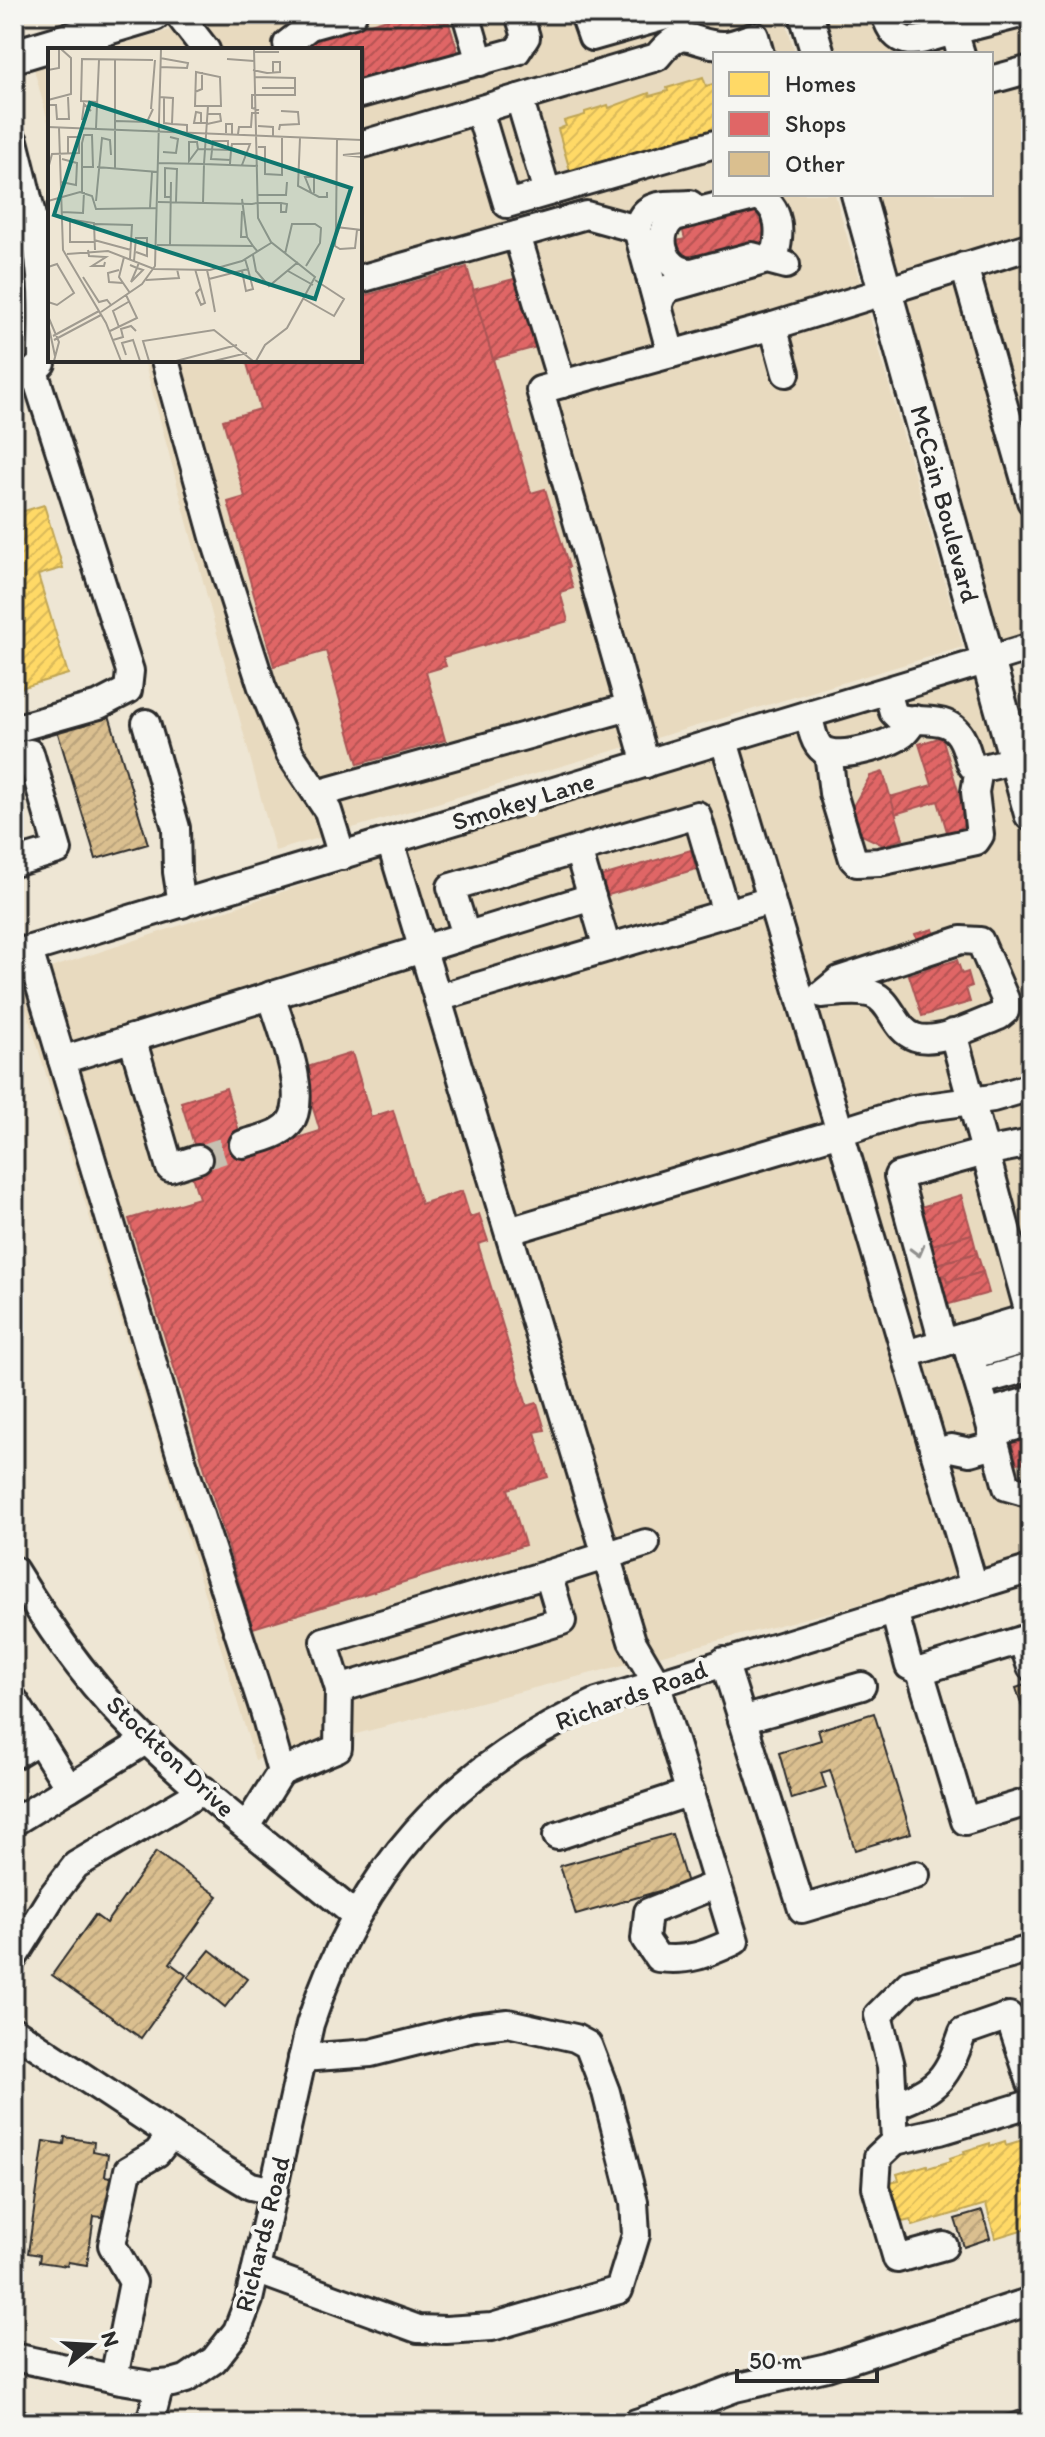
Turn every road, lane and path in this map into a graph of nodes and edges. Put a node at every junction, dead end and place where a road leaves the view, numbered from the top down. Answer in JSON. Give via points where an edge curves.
{"nodes":[{"id":1,"x":154,"y":14,"type":"edge"},
{"id":2,"x":178,"y":14,"type":"edge"},
{"id":3,"x":353,"y":14,"type":"edge"},
{"id":4,"x":466,"y":14,"type":"edge"},
{"id":5,"x":519,"y":14,"type":"edge"},
{"id":6,"x":673,"y":14,"type":"edge"},
{"id":7,"x":806,"y":14,"type":"edge"},
{"id":8,"x":885,"y":14,"type":"edge"},
{"id":9,"x":1021,"y":14,"type":"edge"},
{"id":10,"x":992,"y":19,"type":"edge"},
{"id":11,"x":308,"y":20,"type":"edge"},
{"id":12,"x":588,"y":26,"type":"edge"},
{"id":13,"x":957,"y":43,"type":"edge"},
{"id":14,"x":61,"y":48,"type":"edge"},
{"id":15,"x":204,"y":48,"type":"edge"},
{"id":16,"x":288,"y":48,"type":"edge"},
{"id":17,"x":759,"y":52,"type":"edge"},
{"id":18,"x":817,"y":52,"type":"edge"},
{"id":19,"x":480,"y":62,"type":"junction"},
{"id":20,"x":1031,"y":69,"type":"edge"},
{"id":21,"x":993,"y":79,"type":"edge"},
{"id":22,"x":362,"y":93,"type":"edge"},
{"id":23,"x":519,"y":98,"type":"junction"},
{"id":24,"x":479,"y":110,"type":"junction"},
{"id":25,"x":362,"y":144,"type":"edge"},
{"id":26,"x":14,"y":145,"type":"edge"},
{"id":27,"x":713,"y":145,"type":"edge"},
{"id":28,"x":547,"y":192,"type":"junction"},
{"id":29,"x":721,"y":196,"type":"edge"},
{"id":30,"x":780,"y":196,"type":"edge"},
{"id":31,"x":859,"y":196,"type":"edge"},
{"id":32,"x":21,"y":198,"type":"edge"},
{"id":33,"x":637,"y":229,"type":"junction"},
{"id":34,"x":517,"y":235,"type":"junction"},
{"id":35,"x":1031,"y":246,"type":"edge"},
{"id":36,"x":777,"y":262,"type":"junction"},
{"id":37,"x":964,"y":266,"type":"junction"},
{"id":38,"x":362,"y":278,"type":"edge"},
{"id":39,"x":886,"y":290,"type":"junction"},
{"id":40,"x":660,"y":311,"type":"junction"},
{"id":41,"x":773,"y":326,"type":"junction"},
{"id":42,"x":671,"y":354,"type":"junction"},
{"id":43,"x":166,"y":362,"type":"edge"},
{"id":44,"x":786,"y":373,"type":"dead end"},
{"id":45,"x":24,"y":375,"type":"edge"},
{"id":46,"x":562,"y":384,"type":"junction"},
{"id":47,"x":1031,"y":501,"type":"edge"},
{"id":48,"x":1031,"y":647,"type":"edge"},
{"id":49,"x":987,"y":660,"type":"junction"},
{"id":50,"x":887,"y":691,"type":"junction"},
{"id":51,"x":629,"y":707,"type":"junction"},
{"id":52,"x":809,"y":715,"type":"junction"},
{"id":53,"x":915,"y":719,"type":"junction"},
{"id":54,"x":146,"y":723,"type":"dead end"},
{"id":55,"x":14,"y":729,"type":"edge"},
{"id":56,"x":724,"y":741,"type":"junction"},
{"id":57,"x":828,"y":752,"type":"junction"},
{"id":58,"x":14,"y":758,"type":"edge"},
{"id":59,"x":1016,"y":760,"type":"junction"},
{"id":60,"x":646,"y":764,"type":"junction"},
{"id":61,"x":979,"y":769,"type":"junction"},
{"id":62,"x":317,"y":794,"type":"junction"},
{"id":63,"x":1030,"y":806,"type":"edge"},
{"id":64,"x":390,"y":841,"type":"junction"},
{"id":65,"x":578,"y":850,"type":"junction"},
{"id":66,"x":342,"y":856,"type":"junction"},
{"id":67,"x":14,"y":863,"type":"edge"},
{"id":68,"x":592,"y":897,"type":"junction"},
{"id":69,"x":771,"y":900,"type":"junction"},
{"id":70,"x":182,"y":904,"type":"junction"},
{"id":71,"x":726,"y":913,"type":"junction"},
{"id":72,"x":466,"y":935,"type":"junction"},
{"id":73,"x":423,"y":948,"type":"junction"},
{"id":74,"x":607,"y":948,"type":"junction"},
{"id":75,"x":22,"y":952,"type":"edge"},
{"id":76,"x":264,"y":997,"type":"junction"},
{"id":77,"x":438,"y":998,"type":"junction"},
{"id":78,"x":812,"y":998,"type":"junction"},
{"id":79,"x":953,"y":1033,"type":"junction"},
{"id":80,"x":132,"y":1038,"type":"junction"},
{"id":81,"x":62,"y":1060,"type":"junction"},
{"id":82,"x":1031,"y":1087,"type":"edge"},
{"id":83,"x":971,"y":1101,"type":"junction"},
{"id":84,"x":840,"y":1132,"type":"junction"},
{"id":85,"x":240,"y":1137,"type":"tunnel mouth"},
{"id":86,"x":1031,"y":1143,"type":"edge"},
{"id":87,"x":196,"y":1152,"type":"tunnel mouth"},
{"id":88,"x":985,"y":1152,"type":"junction"},
{"id":89,"x":509,"y":1231,"type":"junction"},
{"id":90,"x":1029,"y":1312,"type":"edge"},
{"id":91,"x":959,"y":1345,"type":"junction"},
{"id":92,"x":906,"y":1354,"type":"junction"},
{"id":93,"x":1031,"y":1367,"type":"edge"},
{"id":94,"x":978,"y":1382,"type":"junction"},
{"id":95,"x":1031,"y":1400,"type":"edge"},
{"id":96,"x":1031,"y":1422,"type":"edge"},
{"id":97,"x":986,"y":1436,"type":"junction"},
{"id":98,"x":938,"y":1464,"type":"junction"},
{"id":99,"x":1031,"y":1494,"type":"edge"},
{"id":100,"x":646,"y":1543,"type":"dead end"},
{"id":101,"x":608,"y":1555,"type":"junction"},
{"id":102,"x":1031,"y":1569,"type":"edge"},
{"id":103,"x":14,"y":1570,"type":"edge"},
{"id":104,"x":548,"y":1574,"type":"junction"},
{"id":105,"x":974,"y":1586,"type":"junction"},
{"id":106,"x":900,"y":1608,"type":"junction"},
{"id":107,"x":1026,"y":1638,"type":"edge"},
{"id":108,"x":724,"y":1661,"type":"junction"},
{"id":109,"x":1031,"y":1667,"type":"edge"},
{"id":110,"x":920,"y":1671,"type":"junction"},
{"id":111,"x":656,"y":1682,"type":"junction"},
{"id":112,"x":862,"y":1686,"type":"dead end"},
{"id":113,"x":339,"y":1689,"type":"junction"},
{"id":114,"x":14,"y":1700,"type":"edge"},
{"id":115,"x":742,"y":1720,"type":"junction"},
{"id":116,"x":39,"y":1740,"type":"junction"},
{"id":117,"x":147,"y":1740,"type":"junction"},
{"id":118,"x":14,"y":1755,"type":"edge"},
{"id":119,"x":281,"y":1772,"type":"junction"},
{"id":120,"x":69,"y":1788,"type":"junction"},
{"id":121,"x":204,"y":1790,"type":"junction"},
{"id":122,"x":691,"y":1792,"type":"junction"},
{"id":123,"x":1031,"y":1801,"type":"edge"},
{"id":124,"x":14,"y":1822,"type":"edge"},
{"id":125,"x":247,"y":1826,"type":"junction"},
{"id":126,"x":557,"y":1836,"type":"dead end"},
{"id":127,"x":916,"y":1875,"type":"dead end"},
{"id":128,"x":718,"y":1884,"type":"dead end"},
{"id":129,"x":355,"y":1915,"type":"junction"},
{"id":130,"x":1031,"y":1949,"type":"edge"},
{"id":131,"x":14,"y":1957,"type":"edge"},
{"id":132,"x":14,"y":2031,"type":"edge"},
{"id":133,"x":1023,"y":2035,"type":"edge"},
{"id":134,"x":302,"y":2058,"type":"junction"},
{"id":135,"x":1031,"y":2083,"type":"edge"},
{"id":136,"x":1031,"y":2101,"type":"edge"},
{"id":137,"x":893,"y":2106,"type":"junction"},
{"id":138,"x":171,"y":2135,"type":"junction"},
{"id":139,"x":895,"y":2141,"type":"junction"},
{"id":140,"x":274,"y":2191,"type":"junction"},
{"id":141,"x":944,"y":2246,"type":"dead end"},
{"id":142,"x":256,"y":2270,"type":"junction"},
{"id":143,"x":1031,"y":2301,"type":"edge"},
{"id":144,"x":14,"y":2357,"type":"edge"},
{"id":145,"x":114,"y":2378,"type":"junction"},
{"id":146,"x":160,"y":2384,"type":"junction"},
{"id":147,"x":671,"y":2418,"type":"edge"},
{"id":148,"x":150,"y":2423,"type":"edge"},
{"id":149,"x":636,"y":2423,"type":"edge"}],
"edges":[{"from":1,"to":14,"type":"main road"},
{"from":2,"to":15,"type":"street"},
{"from":3,"to":11,"type":"street"},
{"from":4,"to":19,"type":"street"},
{"from":5,"to":19,"type":"street","via":[[526,37],[517,51]]},
{"from":6,"to":12,"type":"street"},
{"from":7,"to":18,"type":"main road"},
{"from":8,"to":13,"type":"street","via":[[890,31],[900,40]]},
{"from":9,"to":10,"type":"street"},
{"from":10,"to":13,"type":"street"},
{"from":11,"to":16,"type":"street"},
{"from":17,"to":23,"type":"street","via":[[755,36],[725,45],[684,36],[668,42],[657,57]]},
{"from":19,"to":22,"type":"street"},
{"from":20,"to":21,"type":"street"},
{"from":23,"to":24,"type":"street"},
{"from":23,"to":28,"type":"street"},
{"from":24,"to":25,"type":"street"},
{"from":24,"to":28,"type":"street","via":[[507,204]]},
{"from":26,"to":32,"type":"street"},
{"from":27,"to":28,"type":"street"},
{"from":29,"to":33,"type":"street","via":[[649,208]]},
{"from":30,"to":36,"type":"street","via":[[798,244]]},
{"from":31,"to":39,"type":"main road","name":"McCain Boulevard"},
{"from":32,"to":45,"type":"street","via":[[42,278],[42,363]]},
{"from":33,"to":34,"type":"street","via":[[586,215]]},
{"from":33,"to":40,"type":"street"},
{"from":34,"to":38,"type":"street"},
{"from":34,"to":46,"type":"street"},
{"from":35,"to":37,"type":"street"},
{"from":36,"to":36,"type":"street","via":[[777,218],[769,201],[758,196],[675,217],[662,233],[667,259],[682,272],[752,256]]},
{"from":36,"to":40,"type":"street","via":[[667,302]]},
{"from":37,"to":39,"type":"street"},
{"from":37,"to":47,"type":"street"},
{"from":39,"to":41,"type":"street"},
{"from":39,"to":49,"type":"main road","name":"McCain Boulevard"},
{"from":40,"to":42,"type":"street"},
{"from":41,"to":42,"type":"street"},
{"from":41,"to":44,"type":"street"},
{"from":42,"to":46,"type":"street"},
{"from":43,"to":62,"type":"street","via":[[262,687],[290,754]]},
{"from":45,"to":55,"type":"street","via":[[130,671],[128,690],[99,705]]},
{"from":46,"to":51,"type":"street","via":[[540,390]]},
{"from":48,"to":49,"type":"street","name":"Smokey Lane"},
{"from":49,"to":50,"type":"street","name":"Smokey Lane"},
{"from":49,"to":59,"type":"main road","name":"McCain Boulevard"},
{"from":50,"to":52,"type":"street","name":"Smokey Lane"},
{"from":50,"to":53,"type":"street","via":[[893,712]]},
{"from":51,"to":60,"type":"street"},
{"from":51,"to":62,"type":"street"},
{"from":52,"to":56,"type":"street","name":"Smokey Lane"},
{"from":52,"to":57,"type":"street","via":[[818,745]]},
{"from":53,"to":57,"type":"street","via":[[895,739],[864,750]]},
{"from":53,"to":61,"type":"street","via":[[940,721],[955,729],[972,766]]},
{"from":54,"to":70,"type":"street","via":[[176,828]]},
{"from":56,"to":60,"type":"street","name":"Smokey Lane"},
{"from":56,"to":69,"type":"street"},
{"from":57,"to":61,"type":"street","via":[[833,793],[857,863],[976,841]]},
{"from":58,"to":67,"type":"street","via":[[30,753],[58,850]]},
{"from":59,"to":61,"type":"street"},
{"from":59,"to":63,"type":"main road","name":"McCain Boulevard"},
{"from":60,"to":64,"type":"street","name":"Smokey Lane"},
{"from":62,"to":66,"type":"street"},
{"from":64,"to":66,"type":"street","name":"Smokey Lane"},
{"from":64,"to":73,"type":"street"},
{"from":65,"to":68,"type":"street"},
{"from":65,"to":71,"type":"street","via":[[697,815]]},
{"from":65,"to":72,"type":"street","via":[[451,887]]},
{"from":66,"to":70,"type":"street","name":"Smokey Lane"},
{"from":68,"to":72,"type":"street"},
{"from":68,"to":74,"type":"street"},
{"from":69,"to":71,"type":"street"},
{"from":69,"to":78,"type":"street"},
{"from":70,"to":75,"type":"street","name":"Smokey Lane"},
{"from":71,"to":74,"type":"street"},
{"from":72,"to":73,"type":"street"},
{"from":73,"to":76,"type":"street"},
{"from":73,"to":77,"type":"street"},
{"from":74,"to":77,"type":"street"},
{"from":75,"to":81,"type":"street"},
{"from":76,"to":80,"type":"street"},
{"from":76,"to":85,"type":"street","via":[[298,1089],[297,1105],[289,1123],[274,1134]]},
{"from":77,"to":89,"type":"street"},
{"from":78,"to":79,"type":"street","via":[[872,994],[915,1037]]},
{"from":78,"to":79,"type":"street","via":[[839,980],[961,940],[980,941],[1005,999],[1005,1011]]},
{"from":78,"to":84,"type":"street"},
{"from":79,"to":83,"type":"street"},
{"from":80,"to":81,"type":"street"},
{"from":80,"to":87,"type":"street","via":[[168,1160]]},
{"from":81,"to":119,"type":"street"},
{"from":82,"to":83,"type":"street"},
{"from":83,"to":84,"type":"street","via":[[913,1109]]},
{"from":83,"to":88,"type":"street"},
{"from":84,"to":89,"type":"street"},
{"from":84,"to":92,"type":"street"},
{"from":86,"to":88,"type":"street"},
{"from":88,"to":90,"type":"street"},
{"from":88,"to":91,"type":"street","one_way":true,"via":[[898,1176]]},
{"from":89,"to":101,"type":"street"},
{"from":90,"to":91,"type":"street"},
{"from":91,"to":92,"type":"street"},
{"from":91,"to":94,"type":"street"},
{"from":92,"to":98,"type":"street"},
{"from":93,"to":94,"type":"street"},
{"from":94,"to":97,"type":"street"},
{"from":95,"to":97,"type":"street"},
{"from":96,"to":97,"type":"street"},
{"from":97,"to":98,"type":"street","via":[[951,1448]]},
{"from":97,"to":99,"type":"street","via":[[1007,1487]]},
{"from":98,"to":105,"type":"street"},
{"from":100,"to":101,"type":"street"},
{"from":101,"to":104,"type":"street"},
{"from":101,"to":111,"type":"street","via":[[632,1641]]},
{"from":102,"to":105,"type":"street","name":"Richards Road"},
{"from":103,"to":117,"type":"street","name":"Stockton Drive","via":[[60,1641]]},
{"from":104,"to":113,"type":"street","via":[[562,1621]]},
{"from":104,"to":113,"type":"street","via":[[324,1641]]},
{"from":105,"to":106,"type":"street","name":"Richards Road"},
{"from":106,"to":108,"type":"street","name":"Richards Road"},
{"from":106,"to":110,"type":"street"},
{"from":107,"to":109,"type":"street"},
{"from":107,"to":110,"type":"street"},
{"from":108,"to":111,"type":"street","name":"Richards Road"},
{"from":108,"to":115,"type":"street"},
{"from":110,"to":123,"type":"street","via":[[965,1821]]},
{"from":111,"to":122,"type":"street"},
{"from":111,"to":129,"type":"street","name":"Richards Road","via":[[555,1721],[498,1756],[439,1805],[382,1872]]},
{"from":112,"to":115,"type":"street"},
{"from":113,"to":119,"type":"street","via":[[338,1748]]},
{"from":114,"to":116,"type":"street"},
{"from":115,"to":127,"type":"street","via":[[802,1909]]},
{"from":116,"to":118,"type":"street"},
{"from":116,"to":120,"type":"street"},
{"from":117,"to":120,"type":"street"},
{"from":117,"to":121,"type":"street","name":"Stockton Drive"},
{"from":119,"to":125,"type":"street"},
{"from":120,"to":124,"type":"street"},
{"from":121,"to":125,"type":"street","name":"Stockton Drive"},
{"from":121,"to":131,"type":"street","via":[[76,1865]]},
{"from":122,"to":126,"type":"street"},
{"from":122,"to":128,"type":"street"},
{"from":125,"to":129,"type":"street","name":"Stockton Drive"},
{"from":129,"to":134,"type":"street","name":"Richards Road","via":[[323,1983]]},
{"from":130,"to":137,"type":"street","via":[[910,1983],[878,2015],[891,2066]]},
{"from":132,"to":138,"type":"street"},
{"from":133,"to":135,"type":"street"},
{"from":133,"to":137,"type":"street","via":[[1009,2016],[963,2032],[953,2062],[939,2080],[924,2095]]},
{"from":134,"to":140,"type":"street","name":"Richards Road"},
{"from":134,"to":142,"type":"street","via":[[371,2053],[508,2023],[575,2038],[588,2045],[606,2092],[634,2202],[636,2235],[619,2290],[492,2327],[418,2329]]},
{"from":136,"to":139,"type":"street"},
{"from":137,"to":139,"type":"street"},
{"from":138,"to":140,"type":"street","via":[[251,2186]]},
{"from":138,"to":145,"type":"street","via":[[157,2153],[128,2170],[112,2245],[133,2282]]},
{"from":139,"to":141,"type":"street","via":[[878,2157],[876,2187],[897,2259]]},
{"from":140,"to":142,"type":"street","name":"Richards Road"},
{"from":142,"to":146,"type":"street","name":"Richards Road","via":[[237,2331],[214,2360],[186,2379]]},
{"from":143,"to":147,"type":"street","via":[[827,2367],[735,2388]]},
{"from":144,"to":145,"type":"street"},
{"from":145,"to":146,"type":"street"},
{"from":146,"to":148,"type":"street"},
{"from":147,"to":149,"type":"street"}]}
